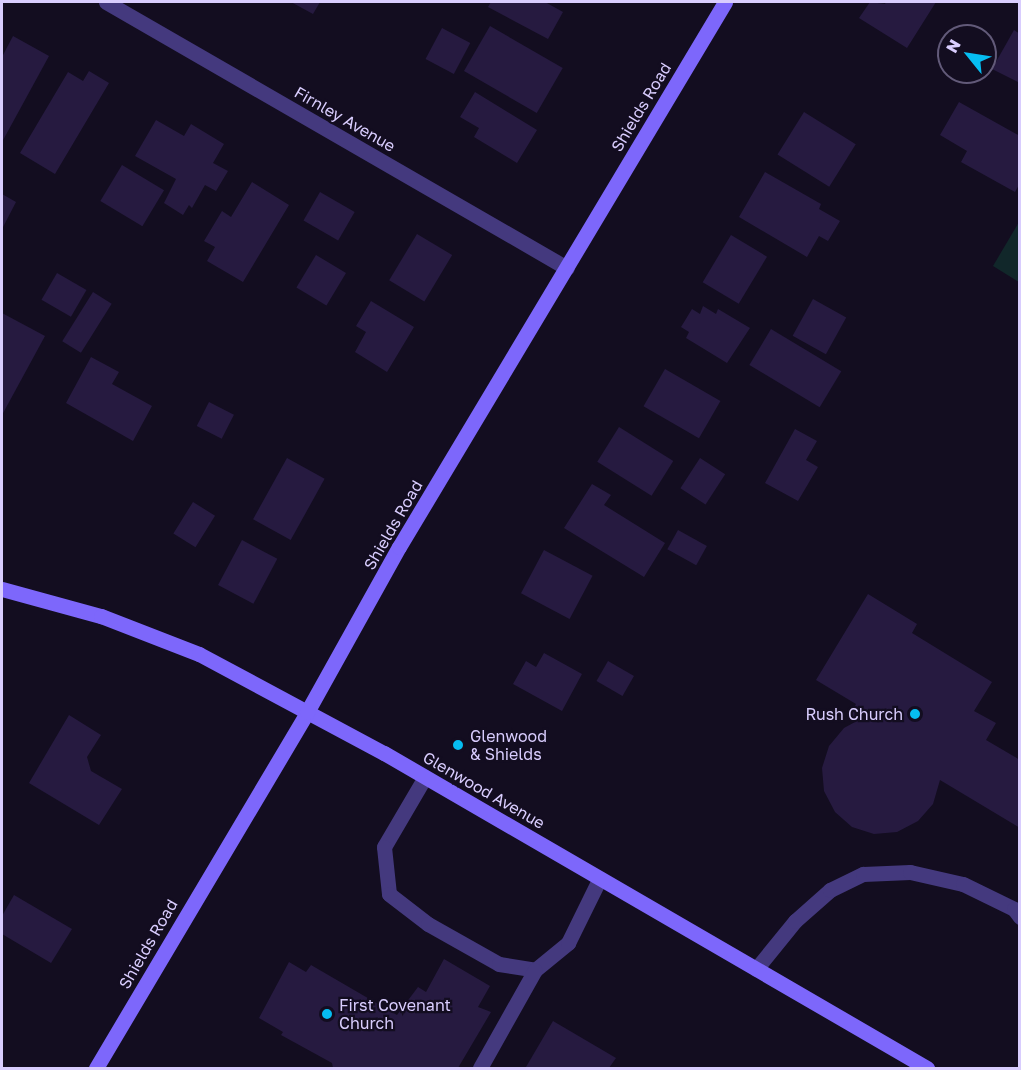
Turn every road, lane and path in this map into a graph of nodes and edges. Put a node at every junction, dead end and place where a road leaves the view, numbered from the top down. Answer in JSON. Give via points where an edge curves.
{"nodes":[{"id":1,"x":106,"y":2,"type":"edge"},
{"id":2,"x":725,"y":2,"type":"edge"},
{"id":3,"x":567,"y":268,"type":"junction"},
{"id":4,"x":2,"y":589,"type":"edge"},
{"id":5,"x":307,"y":712,"type":"junction"},
{"id":6,"x":425,"y":777,"type":"junction"},
{"id":7,"x":600,"y":878,"type":"junction"},
{"id":8,"x":1018,"y":910,"type":"edge"},
{"id":9,"x":756,"y":969,"type":"junction"},
{"id":10,"x":535,"y":970,"type":"junction"},
{"id":11,"x":96,"y":1068,"type":"edge"},
{"id":12,"x":480,"y":1068,"type":"edge"},
{"id":13,"x":927,"y":1068,"type":"edge"}],
"edges":[{"from":1,"to":3,"type":"street","name":"Firnley Avenue"},
{"from":2,"to":3,"type":"main road","name":"Shields Road"},
{"from":3,"to":5,"type":"main road","name":"Shields Road","via":[[399,547]]},
{"from":4,"to":5,"type":"main road","name":"Glenwood Avenue","via":[[101,616],[199,654]]},
{"from":5,"to":6,"type":"main road","name":"Glenwood Avenue"},
{"from":5,"to":11,"type":"main road","name":"Shields Road"},
{"from":6,"to":7,"type":"main road","name":"Glenwood Avenue"},
{"from":6,"to":10,"type":"street","via":[[384,847],[389,894],[428,924],[499,964]]},
{"from":7,"to":9,"type":"main road","name":"Glenwood Avenue"},
{"from":7,"to":10,"type":"street","via":[[568,943]]},
{"from":8,"to":9,"type":"street","via":[[963,884],[910,872],[863,874],[830,890],[804,913]]},
{"from":9,"to":13,"type":"main road","name":"Glenwood Avenue"},
{"from":10,"to":12,"type":"street"}]}
